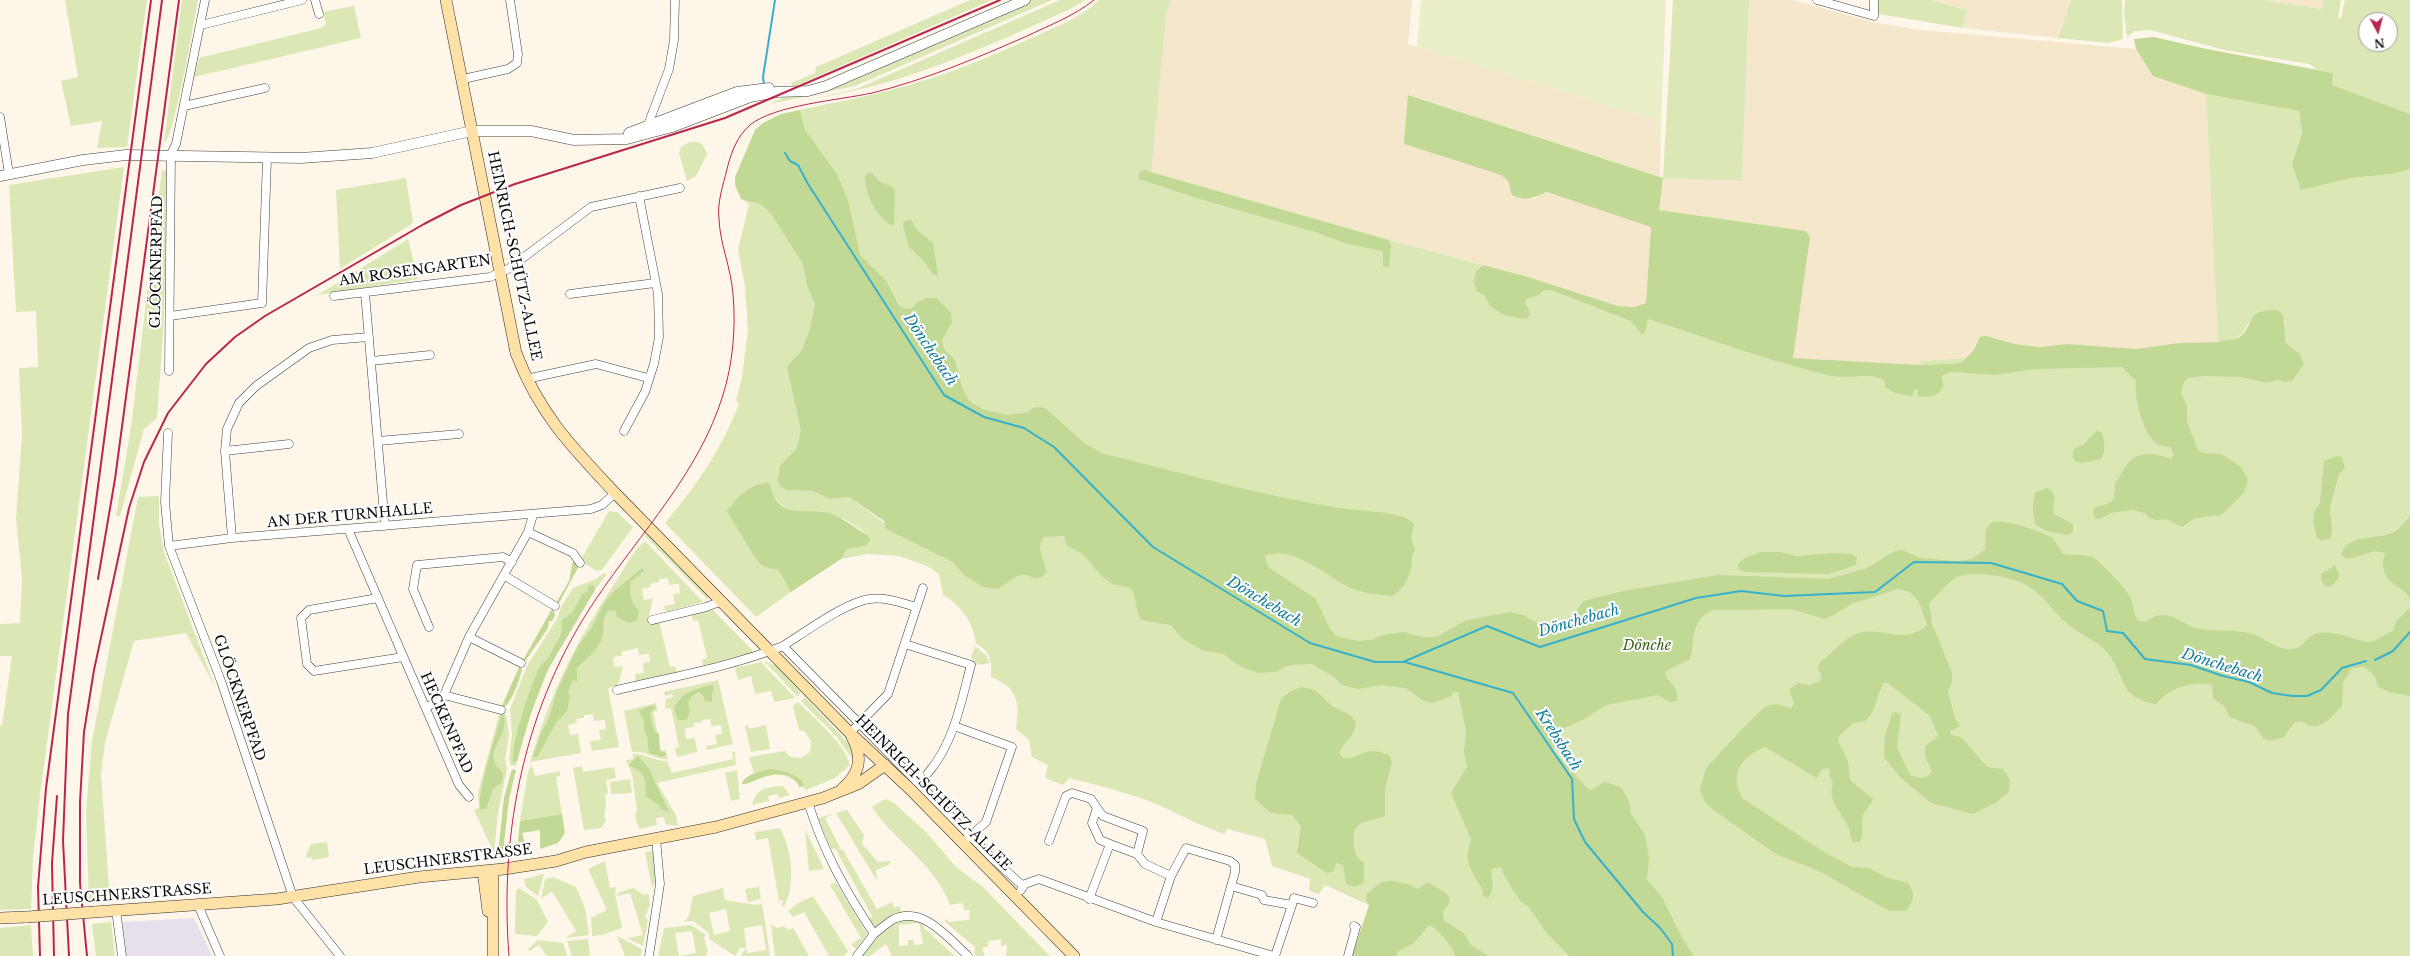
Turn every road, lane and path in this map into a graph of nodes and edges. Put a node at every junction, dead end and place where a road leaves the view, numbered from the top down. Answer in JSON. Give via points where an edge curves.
{"nodes":[{"id":1,"x":205,"y":0,"type":"edge"},
{"id":2,"x":302,"y":0,"type":"edge"},
{"id":3,"x":315,"y":0,"type":"edge"},
{"id":4,"x":446,"y":0,"type":"edge"},
{"id":5,"x":510,"y":0,"type":"edge"},
{"id":6,"x":675,"y":0,"type":"edge"},
{"id":7,"x":1025,"y":0,"type":"edge"},
{"id":8,"x":1817,"y":0,"type":"edge"},
{"id":9,"x":1874,"y":0,"type":"edge"},
{"id":10,"x":319,"y":14,"type":"dead end"},
{"id":11,"x":201,"y":25,"type":"junction"},
{"id":12,"x":463,"y":79,"type":"junction"},
{"id":13,"x":265,"y":88,"type":"dead end"},
{"id":14,"x":184,"y":106,"type":"junction"},
{"id":15,"x":0,"y":117,"type":"edge"},
{"id":16,"x":472,"y":131,"type":"junction"},
{"id":17,"x":646,"y":131,"type":"junction"},
{"id":18,"x":171,"y":154,"type":"junction"},
{"id":19,"x":267,"y":158,"type":"junction"},
{"id":20,"x":4,"y":175,"type":"edge"},
{"id":21,"x":680,"y":188,"type":"dead end"},
{"id":22,"x":639,"y":196,"type":"junction"},
{"id":23,"x":499,"y":272,"type":"junction"},
{"id":24,"x":655,"y":283,"type":"junction"},
{"id":25,"x":365,"y":293,"type":"junction"},
{"id":26,"x":570,"y":294,"type":"dead end"},
{"id":27,"x":334,"y":296,"type":"dead end"},
{"id":28,"x":170,"y":316,"type":"junction"},
{"id":29,"x":369,"y":337,"type":"junction"},
{"id":30,"x":430,"y":355,"type":"dead end"},
{"id":31,"x":371,"y":361,"type":"junction"},
{"id":32,"x":169,"y":371,"type":"dead end"},
{"id":33,"x":648,"y":378,"type":"junction"},
{"id":34,"x":526,"y":380,"type":"junction"},
{"id":35,"x":624,"y":431,"type":"dead end"},
{"id":36,"x":168,"y":433,"type":"dead end"},
{"id":37,"x":459,"y":434,"type":"dead end"},
{"id":38,"x":378,"y":441,"type":"junction"},
{"id":39,"x":289,"y":444,"type":"dead end"},
{"id":40,"x":224,"y":451,"type":"junction"},
{"id":41,"x":615,"y":493,"type":"junction"},
{"id":42,"x":533,"y":515,"type":"junction"},
{"id":43,"x":385,"y":526,"type":"junction"},
{"id":44,"x":348,"y":529,"type":"junction"},
{"id":45,"x":528,"y":532,"type":"junction"},
{"id":46,"x":232,"y":538,"type":"junction"},
{"id":47,"x":169,"y":546,"type":"junction"},
{"id":48,"x":512,"y":562,"type":"junction"},
{"id":49,"x":580,"y":563,"type":"dead end"},
{"id":50,"x":504,"y":576,"type":"junction"},
{"id":51,"x":923,"y":588,"type":"dead end"},
{"id":52,"x":378,"y":598,"type":"junction"},
{"id":53,"x":722,"y":601,"type":"junction"},
{"id":54,"x":555,"y":606,"type":"dead end"},
{"id":55,"x":916,"y":607,"type":"junction"},
{"id":56,"x":652,"y":620,"type":"dead end"},
{"id":57,"x":429,"y":627,"type":"dead end"},
{"id":58,"x":469,"y":637,"type":"junction"},
{"id":59,"x":905,"y":644,"type":"junction"},
{"id":60,"x":783,"y":646,"type":"junction"},
{"id":61,"x":771,"y":651,"type":"junction"},
{"id":62,"x":403,"y":657,"type":"junction"},
{"id":63,"x":521,"y":663,"type":"dead end"},
{"id":64,"x":617,"y":690,"type":"dead end"},
{"id":65,"x":444,"y":695,"type":"junction"},
{"id":66,"x":426,"y":707,"type":"junction"},
{"id":67,"x":502,"y":710,"type":"dead end"},
{"id":68,"x":860,"y":724,"type":"junction"},
{"id":69,"x":954,"y":726,"type":"junction"},
{"id":70,"x":850,"y":733,"type":"junction"},
{"id":71,"x":884,"y":765,"type":"junction"},
{"id":72,"x":928,"y":773,"type":"dead end"},
{"id":73,"x":914,"y":786,"type":"junction"},
{"id":74,"x":836,"y":794,"type":"junction"},
{"id":75,"x":469,"y":797,"type":"dead end"},
{"id":76,"x":808,"y":802,"type":"junction"},
{"id":77,"x":1097,"y":808,"type":"junction"},
{"id":78,"x":971,"y":836,"type":"junction"},
{"id":79,"x":656,"y":838,"type":"junction"},
{"id":80,"x":1049,"y":841,"type":"dead end"},
{"id":81,"x":962,"y":843,"type":"junction"},
{"id":82,"x":1110,"y":844,"type":"junction"},
{"id":83,"x":1137,"y":854,"type":"junction"},
{"id":84,"x":488,"y":871,"type":"junction"},
{"id":85,"x":1171,"y":876,"type":"junction"},
{"id":86,"x":1023,"y":886,"type":"junction"},
{"id":87,"x":1231,"y":886,"type":"junction"},
{"id":88,"x":1015,"y":896,"type":"junction"},
{"id":89,"x":293,"y":897,"type":"junction"},
{"id":90,"x":1089,"y":899,"type":"junction"},
{"id":91,"x":1313,"y":903,"type":"dead end"},
{"id":92,"x":198,"y":905,"type":"junction"},
{"id":93,"x":1292,"y":905,"type":"junction"},
{"id":94,"x":116,"y":910,"type":"junction"},
{"id":95,"x":0,"y":918,"type":"edge"},
{"id":96,"x":1156,"y":922,"type":"junction"},
{"id":97,"x":1354,"y":926,"type":"dead end"},
{"id":98,"x":874,"y":934,"type":"junction"},
{"id":99,"x":1216,"y":940,"type":"junction"},
{"id":100,"x":122,"y":956,"type":"edge"},
{"id":101,"x":220,"y":956,"type":"edge"},
{"id":102,"x":340,"y":956,"type":"edge"},
{"id":103,"x":493,"y":956,"type":"edge"},
{"id":104,"x":649,"y":956,"type":"edge"},
{"id":105,"x":857,"y":956,"type":"edge"},
{"id":106,"x":968,"y":956,"type":"edge"},
{"id":107,"x":1074,"y":956,"type":"edge"},
{"id":108,"x":1275,"y":956,"type":"edge"},
{"id":109,"x":1348,"y":956,"type":"edge"}],
"edges":[{"from":1,"to":11,"type":"street","name":"GLÖCKNERPFAD"},
{"from":2,"to":11,"type":"street"},
{"from":3,"to":10,"type":"street"},
{"from":4,"to":12,"type":"main road","name":"HEINRICH-SCHÜTZ-ALLEE"},
{"from":5,"to":12,"type":"street","via":[[518,54],[516,64],[508,69]]},
{"from":6,"to":17,"type":"street","via":[[674,40],[669,69]]},
{"from":7,"to":17,"type":"street","via":[[816,89],[751,89]]},
{"from":8,"to":9,"type":"street","via":[[1874,16]]},
{"from":11,"to":14,"type":"street","name":"GLÖCKNERPFAD"},
{"from":12,"to":16,"type":"main road","name":"HEINRICH-SCHÜTZ-ALLEE"},
{"from":13,"to":14,"type":"street"},
{"from":14,"to":18,"type":"street","name":"GLÖCKNERPFAD","via":[[176,144]]},
{"from":15,"to":20,"type":"street"},
{"from":16,"to":17,"type":"street","via":[[532,131],[574,140],[608,140]]},
{"from":16,"to":19,"type":"street","via":[[372,153]]},
{"from":16,"to":23,"type":"main road","name":"HEINRICH-SCHÜTZ-ALLEE"},
{"from":18,"to":19,"type":"street"},
{"from":18,"to":20,"type":"street","via":[[90,159]]},
{"from":18,"to":28,"type":"street","name":"GLÖCKNERPFAD"},
{"from":19,"to":28,"type":"street","via":[[262,303]]},
{"from":21,"to":22,"type":"street","name":"AM ROSENGARTEN"},
{"from":22,"to":23,"type":"street","name":"AM ROSENGARTEN","via":[[591,207]]},
{"from":22,"to":24,"type":"street"},
{"from":23,"to":25,"type":"street","name":"AM ROSENGARTEN","via":[[490,276]]},
{"from":23,"to":34,"type":"main road","name":"HEINRICH-SCHÜTZ-ALLEE","via":[[516,353]]},
{"from":24,"to":26,"type":"street"},
{"from":24,"to":33,"type":"street","via":[[660,315],[659,337],[654,364]]},
{"from":25,"to":27,"type":"street","name":"AM ROSENGARTEN"},
{"from":25,"to":29,"type":"street"},
{"from":28,"to":32,"type":"street","name":"GLÖCKNERPFAD"},
{"from":29,"to":31,"type":"street"},
{"from":29,"to":40,"type":"street","via":[[320,342],[256,386],[239,403],[232,416]]},
{"from":30,"to":31,"type":"street"},
{"from":31,"to":38,"type":"street"},
{"from":33,"to":34,"type":"street","via":[[596,364]]},
{"from":33,"to":35,"type":"street","via":[[645,392]]},
{"from":34,"to":41,"type":"main road","name":"HEINRICH-SCHÜTZ-ALLEE","via":[[552,422]]},
{"from":36,"to":47,"type":"street","name":"GLÖCKNERPFAD","via":[[165,502]]},
{"from":37,"to":38,"type":"street"},
{"from":38,"to":43,"type":"street"},
{"from":39,"to":40,"type":"street"},
{"from":40,"to":46,"type":"street"},
{"from":41,"to":42,"type":"street","name":"AN DER TURNHALLE","via":[[602,505],[591,508]]},
{"from":41,"to":53,"type":"main road","name":"HEINRICH-SCHÜTZ-ALLEE"},
{"from":42,"to":43,"type":"street","name":"AN DER TURNHALLE"},
{"from":42,"to":45,"type":"street"},
{"from":43,"to":44,"type":"street","name":"AN DER TURNHALLE"},
{"from":44,"to":46,"type":"street","name":"AN DER TURNHALLE"},
{"from":44,"to":52,"type":"street","name":"HECKENPFAD"},
{"from":45,"to":48,"type":"street"},
{"from":45,"to":49,"type":"street","via":[[573,553]]},
{"from":46,"to":47,"type":"street","name":"AN DER TURNHALLE"},
{"from":47,"to":89,"type":"street","name":"GLÖCKNERPFAD","via":[[221,681]]},
{"from":48,"to":50,"type":"street"},
{"from":48,"to":57,"type":"street","via":[[503,557],[417,565],[413,589]]},
{"from":50,"to":54,"type":"street"},
{"from":50,"to":58,"type":"street"},
{"from":51,"to":55,"type":"street"},
{"from":52,"to":62,"type":"street","name":"HECKENPFAD"},
{"from":52,"to":62,"type":"street","via":[[309,610],[301,618],[307,664],[314,671]]},
{"from":53,"to":56,"type":"street"},
{"from":53,"to":61,"type":"main road","name":"HEINRICH-SCHÜTZ-ALLEE"},
{"from":55,"to":59,"type":"street"},
{"from":55,"to":60,"type":"street","via":[[871,599],[853,604]]},
{"from":58,"to":63,"type":"street"},
{"from":58,"to":65,"type":"street"},
{"from":59,"to":68,"type":"street","via":[[888,694]]},
{"from":59,"to":69,"type":"street","via":[[971,665]]},
{"from":60,"to":61,"type":"street"},
{"from":60,"to":68,"type":"street","name":"HEINRICH-SCHÜTZ-ALLEE"},
{"from":61,"to":64,"type":"street"},
{"from":61,"to":70,"type":"main road","name":"HEINRICH-SCHÜTZ-ALLEE"},
{"from":62,"to":66,"type":"street","name":"HECKENPFAD"},
{"from":65,"to":66,"type":"street","via":[[441,700]]},
{"from":65,"to":67,"type":"street"},
{"from":66,"to":75,"type":"street","name":"HECKENPFAD","via":[[459,785]]},
{"from":68,"to":70,"type":"street"},
{"from":68,"to":73,"type":"street","name":"HEINRICH-SCHÜTZ-ALLEE"},
{"from":69,"to":72,"type":"street","via":[[941,758]]},
{"from":69,"to":78,"type":"street","via":[[1012,747],[986,822]]},
{"from":70,"to":71,"type":"main road","name":"HEINRICH-SCHÜTZ-ALLEE"},
{"from":70,"to":74,"type":"main road","via":[[857,747],[860,763],[852,779]]},
{"from":71,"to":73,"type":"main road","name":"HEINRICH-SCHÜTZ-ALLEE"},
{"from":71,"to":74,"type":"main road","name":"LEUSCHNERSTRASSE","via":[[858,784]]},
{"from":73,"to":78,"type":"street","name":"HEINRICH-SCHÜTZ-ALLEE"},
{"from":73,"to":81,"type":"main road","name":"HEINRICH-SCHÜTZ-ALLEE"},
{"from":74,"to":76,"type":"main road","name":"LEUSCHNERSTRASSE"},
{"from":76,"to":79,"type":"main road","name":"LEUSCHNERSTRASSE","via":[[716,827]]},
{"from":76,"to":98,"type":"street","via":[[817,832],[833,868]]},
{"from":77,"to":80,"type":"street","via":[[1091,799],[1072,793],[1066,796]]},
{"from":77,"to":82,"type":"street","via":[[1092,823],[1100,840]]},
{"from":77,"to":83,"type":"street","via":[[1103,816],[1143,831]]},
{"from":78,"to":81,"type":"street"},
{"from":78,"to":86,"type":"street","name":"HEINRICH-SCHÜTZ-ALLEE"},
{"from":79,"to":84,"type":"main road","name":"LEUSCHNERSTRASSE","via":[[556,861]]},
{"from":79,"to":104,"type":"street","via":[[660,884]]},
{"from":81,"to":88,"type":"main road","name":"HEINRICH-SCHÜTZ-ALLEE"},
{"from":82,"to":83,"type":"street"},
{"from":82,"to":90,"type":"street"},
{"from":83,"to":85,"type":"street","via":[[1144,864]]},
{"from":84,"to":89,"type":"main road","name":"LEUSCHNERSTRASSE","via":[[420,877]]},
{"from":84,"to":103,"type":"main road"},
{"from":85,"to":87,"type":"street","via":[[1186,848],[1230,861],[1235,865],[1236,872]]},
{"from":85,"to":96,"type":"street"},
{"from":86,"to":88,"type":"street"},
{"from":86,"to":90,"type":"street","via":[[1032,880],[1039,880]]},
{"from":87,"to":93,"type":"street","via":[[1262,895],[1264,900]]},
{"from":87,"to":99,"type":"street"},
{"from":88,"to":107,"type":"main road","name":"HEINRICH-SCHÜTZ-ALLEE"},
{"from":89,"to":92,"type":"main road","name":"LEUSCHNERSTRASSE"},
{"from":89,"to":102,"type":"street","name":"GLÖCKNERPFAD"},
{"from":90,"to":96,"type":"street"},
{"from":91,"to":93,"type":"street","via":[[1294,898]]},
{"from":92,"to":94,"type":"main road","name":"LEUSCHNERSTRASSE"},
{"from":92,"to":101,"type":"street"},
{"from":93,"to":108,"type":"street"},
{"from":94,"to":95,"type":"main road","name":"LEUSCHNERSTRASSE","bridge":true},
{"from":94,"to":100,"type":"street"},
{"from":96,"to":99,"type":"street"},
{"from":97,"to":109,"type":"street","via":[[1356,932]]},
{"from":98,"to":105,"type":"street"},
{"from":98,"to":106,"type":"street","via":[[892,920],[907,915],[922,917]]},
{"from":99,"to":108,"type":"street"}]}
